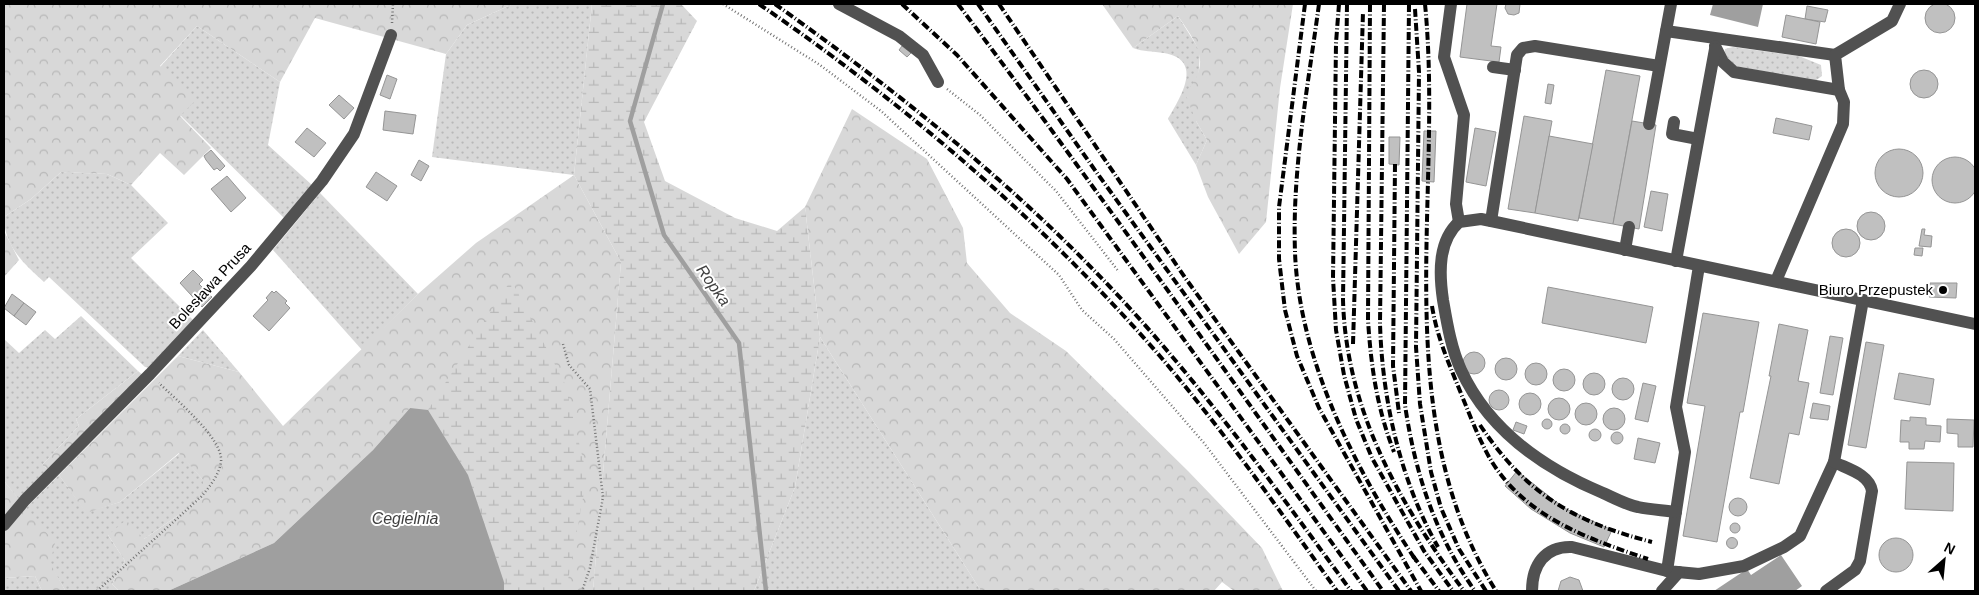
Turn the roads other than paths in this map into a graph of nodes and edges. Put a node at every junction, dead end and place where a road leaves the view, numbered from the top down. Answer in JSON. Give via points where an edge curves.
{"nodes":[{"id":1,"x":838,"y":4,"type":"edge"},
{"id":2,"x":1451,"y":4,"type":"edge"},
{"id":3,"x":1671,"y":4,"type":"edge"},
{"id":4,"x":1900,"y":4,"type":"edge"},
{"id":5,"x":1666,"y":31,"type":"junction"},
{"id":6,"x":391,"y":35,"type":"road end"},
{"id":7,"x":1716,"y":43,"type":"junction"},
{"id":8,"x":1835,"y":55,"type":"junction"},
{"id":9,"x":1660,"y":66,"type":"junction"},
{"id":10,"x":1494,"y":67,"type":"dead end"},
{"id":11,"x":1515,"y":70,"type":"junction"},
{"id":12,"x":938,"y":82,"type":"road end"},
{"id":13,"x":1839,"y":90,"type":"junction"},
{"id":14,"x":1674,"y":122,"type":"dead end"},
{"id":15,"x":1649,"y":124,"type":"dead end"},
{"id":16,"x":1698,"y":140,"type":"junction"},
{"id":17,"x":1491,"y":221,"type":"junction"},
{"id":18,"x":1459,"y":222,"type":"junction"},
{"id":19,"x":1629,"y":227,"type":"dead end"},
{"id":20,"x":1625,"y":250,"type":"junction"},
{"id":21,"x":1676,"y":261,"type":"junction"},
{"id":22,"x":1699,"y":266,"type":"junction"},
{"id":23,"x":1776,"y":281,"type":"junction"},
{"id":24,"x":1863,"y":300,"type":"junction"},
{"id":25,"x":1975,"y":324,"type":"edge"},
{"id":26,"x":1834,"y":462,"type":"junction"},
{"id":27,"x":1676,"y":512,"type":"junction"},
{"id":28,"x":4,"y":524,"type":"edge"},
{"id":29,"x":1673,"y":572,"type":"junction"},
{"id":30,"x":1532,"y":591,"type":"edge"},
{"id":31,"x":1662,"y":591,"type":"edge"},
{"id":32,"x":1828,"y":591,"type":"edge"}],
"edges":[{"from":1,"to":12,"type":"street","via":[[898,36],[923,55]]},
{"from":2,"to":18,"type":"street","via":[[1444,57],[1464,115],[1456,204]]},
{"from":3,"to":5,"type":"street"},
{"from":4,"to":8,"type":"street","via":[[1887,25]]},
{"from":5,"to":7,"type":"street"},
{"from":5,"to":9,"type":"street"},
{"from":6,"to":28,"type":"street","name":"Bolesława Prusa","via":[[354,134],[322,181],[251,266]]},
{"from":7,"to":8,"type":"street"},
{"from":7,"to":13,"type":"street","via":[[1723,62],[1734,72]]},
{"from":7,"to":16,"type":"street"},
{"from":8,"to":13,"type":"street"},
{"from":9,"to":11,"type":"street","via":[[1528,46],[1520,51]]},
{"from":9,"to":15,"type":"street"},
{"from":10,"to":11,"type":"street"},
{"from":11,"to":17,"type":"street"},
{"from":13,"to":23,"type":"street","via":[[1844,102],[1843,124]]},
{"from":14,"to":16,"type":"street","via":[[1672,134]]},
{"from":16,"to":21,"type":"street"},
{"from":17,"to":18,"type":"street"},
{"from":17,"to":20,"type":"street"},
{"from":18,"to":27,"type":"street","via":[[1448,235],[1443,248],[1440,281],[1448,332],[1460,369],[1487,414],[1550,468],[1636,507]]},
{"from":19,"to":20,"type":"street"},
{"from":20,"to":21,"type":"street"},
{"from":21,"to":22,"type":"street"},
{"from":22,"to":23,"type":"street"},
{"from":22,"to":27,"type":"street","via":[[1676,407],[1685,445]]},
{"from":23,"to":24,"type":"street"},
{"from":24,"to":25,"type":"street"},
{"from":24,"to":26,"type":"street"},
{"from":26,"to":29,"type":"street","via":[[1800,536],[1784,547],[1744,566],[1699,574]]},
{"from":26,"to":32,"type":"street","via":[[1862,476],[1872,492],[1860,561],[1855,570]]},
{"from":27,"to":29,"type":"street"},
{"from":29,"to":30,"type":"street","via":[[1563,547],[1548,552],[1541,559],[1535,568]]},
{"from":29,"to":31,"type":"street"}]}
